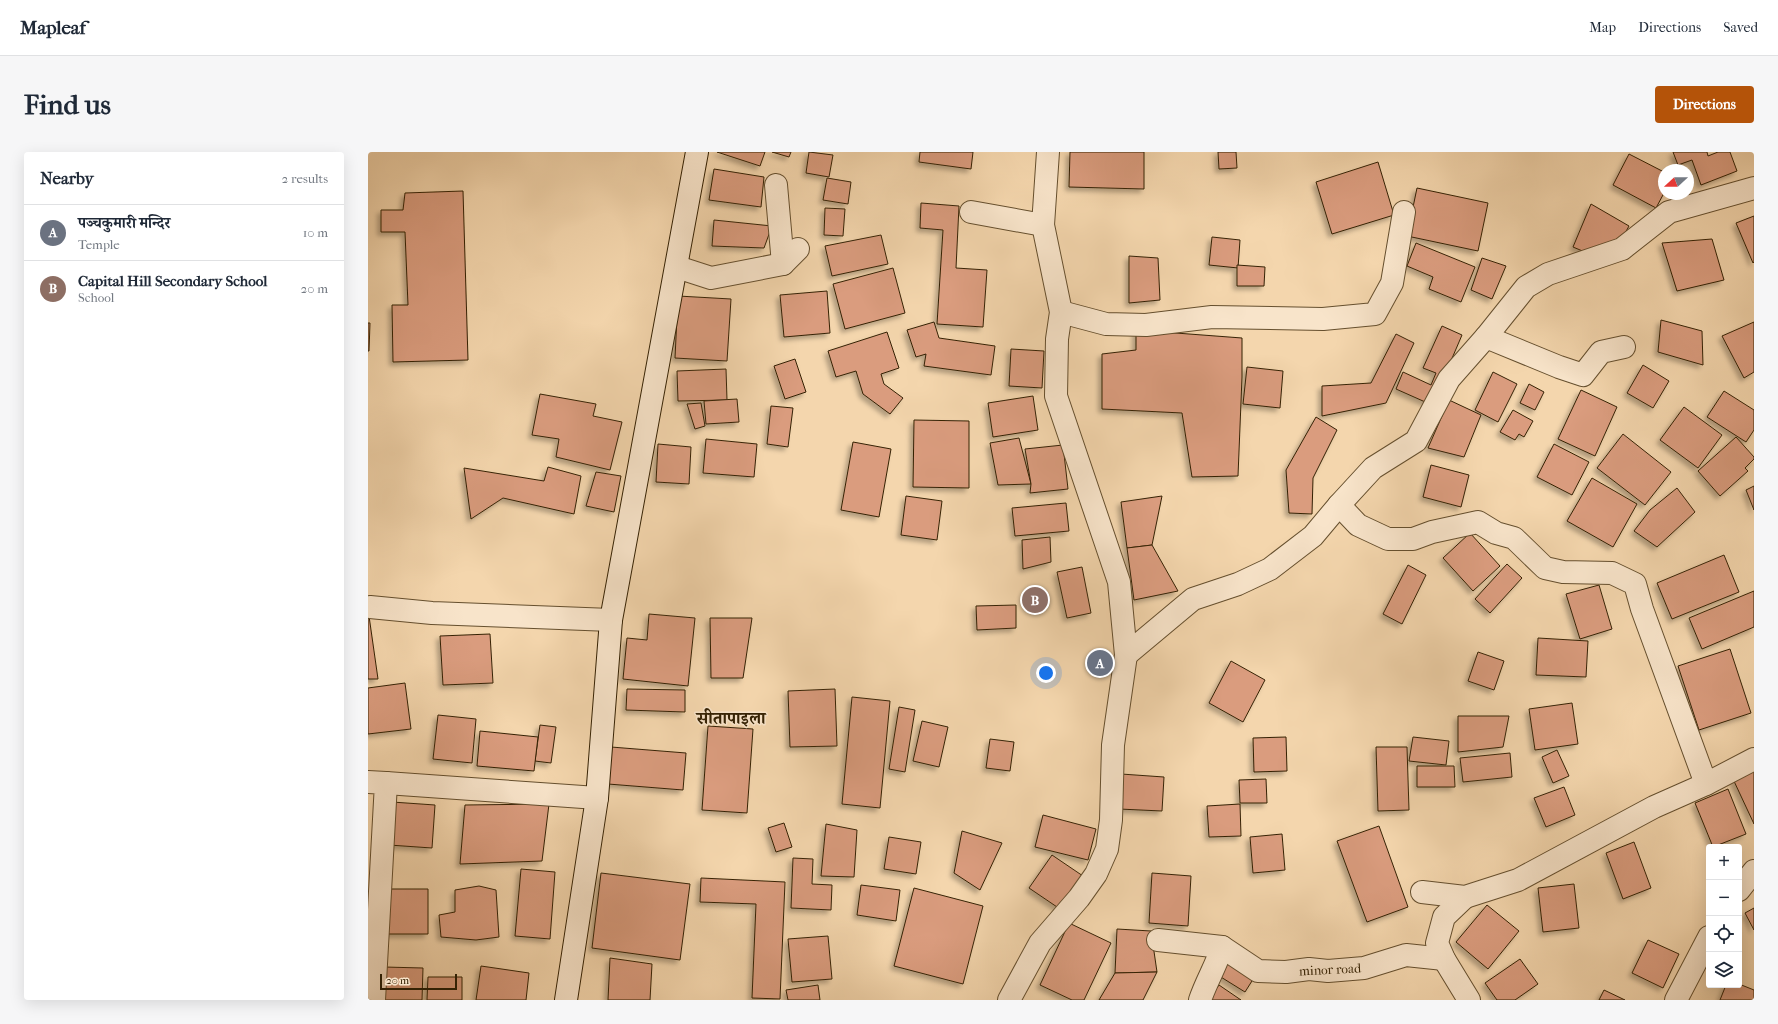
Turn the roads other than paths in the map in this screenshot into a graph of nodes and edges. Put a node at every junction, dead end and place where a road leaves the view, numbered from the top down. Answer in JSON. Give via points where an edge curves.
{"nodes":[{"id":1,"x":697,"y":152,"type":"edge"},
{"id":2,"x":1048,"y":152,"type":"edge"},
{"id":3,"x":776,"y":185,"type":"dead end"},
{"id":4,"x":1754,"y":188,"type":"edge"},
{"id":5,"x":970,"y":212,"type":"dead end"},
{"id":6,"x":1404,"y":212,"type":"dead end"},
{"id":7,"x":1043,"y":225,"type":"junction"},
{"id":8,"x":798,"y":249,"type":"dead end"},
{"id":9,"x":783,"y":264,"type":"junction"},
{"id":10,"x":678,"y":267,"type":"junction"},
{"id":11,"x":1061,"y":312,"type":"junction"},
{"id":12,"x":1486,"y":337,"type":"junction"},
{"id":13,"x":1624,"y":347,"type":"dead end"},
{"id":14,"x":1339,"y":505,"type":"junction"},
{"id":15,"x":370,"y":607,"type":"dead end"},
{"id":16,"x":611,"y":620,"type":"junction"},
{"id":17,"x":1126,"y":654,"type":"junction"},
{"id":18,"x":1754,"y":759,"type":"edge"},
{"id":19,"x":377,"y":782,"type":"edge"},
{"id":20,"x":1706,"y":784,"type":"junction"},
{"id":21,"x":597,"y":798,"type":"junction"},
{"id":22,"x":1754,"y":871,"type":"edge"},
{"id":23,"x":1742,"y":886,"type":"edge"},
{"id":24,"x":1422,"y":892,"type":"dead end"},
{"id":25,"x":1465,"y":897,"type":"junction"},
{"id":26,"x":374,"y":903,"type":"edge"},
{"id":27,"x":1706,"y":943,"type":"edge"},
{"id":28,"x":1444,"y":959,"type":"junction"},
{"id":29,"x":374,"y":1000,"type":"edge"},
{"id":30,"x":566,"y":1000,"type":"edge"},
{"id":31,"x":1009,"y":1000,"type":"edge"},
{"id":32,"x":1200,"y":1000,"type":"edge"},
{"id":33,"x":1469,"y":1000,"type":"edge"},
{"id":34,"x":1676,"y":1000,"type":"edge"}],
"edges":[{"from":1,"to":10,"type":"street"},
{"from":2,"to":7,"type":"street"},
{"from":3,"to":9,"type":"street"},
{"from":4,"to":12,"type":"street","via":[[1669,212],[1622,249],[1548,274],[1526,287]]},
{"from":5,"to":7,"type":"street"},
{"from":6,"to":11,"type":"street","via":[[1392,283],[1375,314],[1323,319],[1212,318],[1140,325],[1106,324]]},
{"from":7,"to":11,"type":"street"},
{"from":8,"to":9,"type":"street"},
{"from":9,"to":10,"type":"street","via":[[710,278]]},
{"from":10,"to":16,"type":"street"},
{"from":11,"to":17,"type":"street","via":[[1056,339],[1056,396],[1119,582]]},
{"from":12,"to":13,"type":"street","via":[[1583,376],[1601,352]]},
{"from":12,"to":14,"type":"street","via":[[1449,379],[1416,441],[1373,468]]},
{"from":14,"to":17,"type":"street","via":[[1313,536],[1270,569],[1193,600]]},
{"from":14,"to":20,"type":"street","via":[[1358,524],[1388,539],[1413,539],[1478,522],[1496,533],[1514,538],[1545,568],[1563,572],[1612,573],[1635,584]]},
{"from":15,"to":16,"type":"street","via":[[432,613]]},
{"from":16,"to":21,"type":"street"},
{"from":17,"to":31,"type":"street","via":[[1113,745],[1107,849],[1096,874],[1079,898],[1040,943]]},
{"from":18,"to":20,"type":"street"},
{"from":19,"to":21,"type":"street"},
{"from":19,"to":26,"type":"street"},
{"from":20,"to":25,"type":"street","via":[[1654,807],[1518,880]]},
{"from":21,"to":30,"type":"street"},
{"from":22,"to":23,"type":"street"},
{"from":24,"to":25,"type":"street"},
{"from":25,"to":28,"type":"street","via":[[1444,917],[1437,943]]},
{"from":26,"to":29,"type":"street"},
{"from":27,"to":34,"type":"street"},
{"from":28,"to":32,"type":"street","name":"minor road","via":[[1406,956],[1364,968],[1258,971],[1222,947]]},
{"from":28,"to":33,"type":"street"}]}
